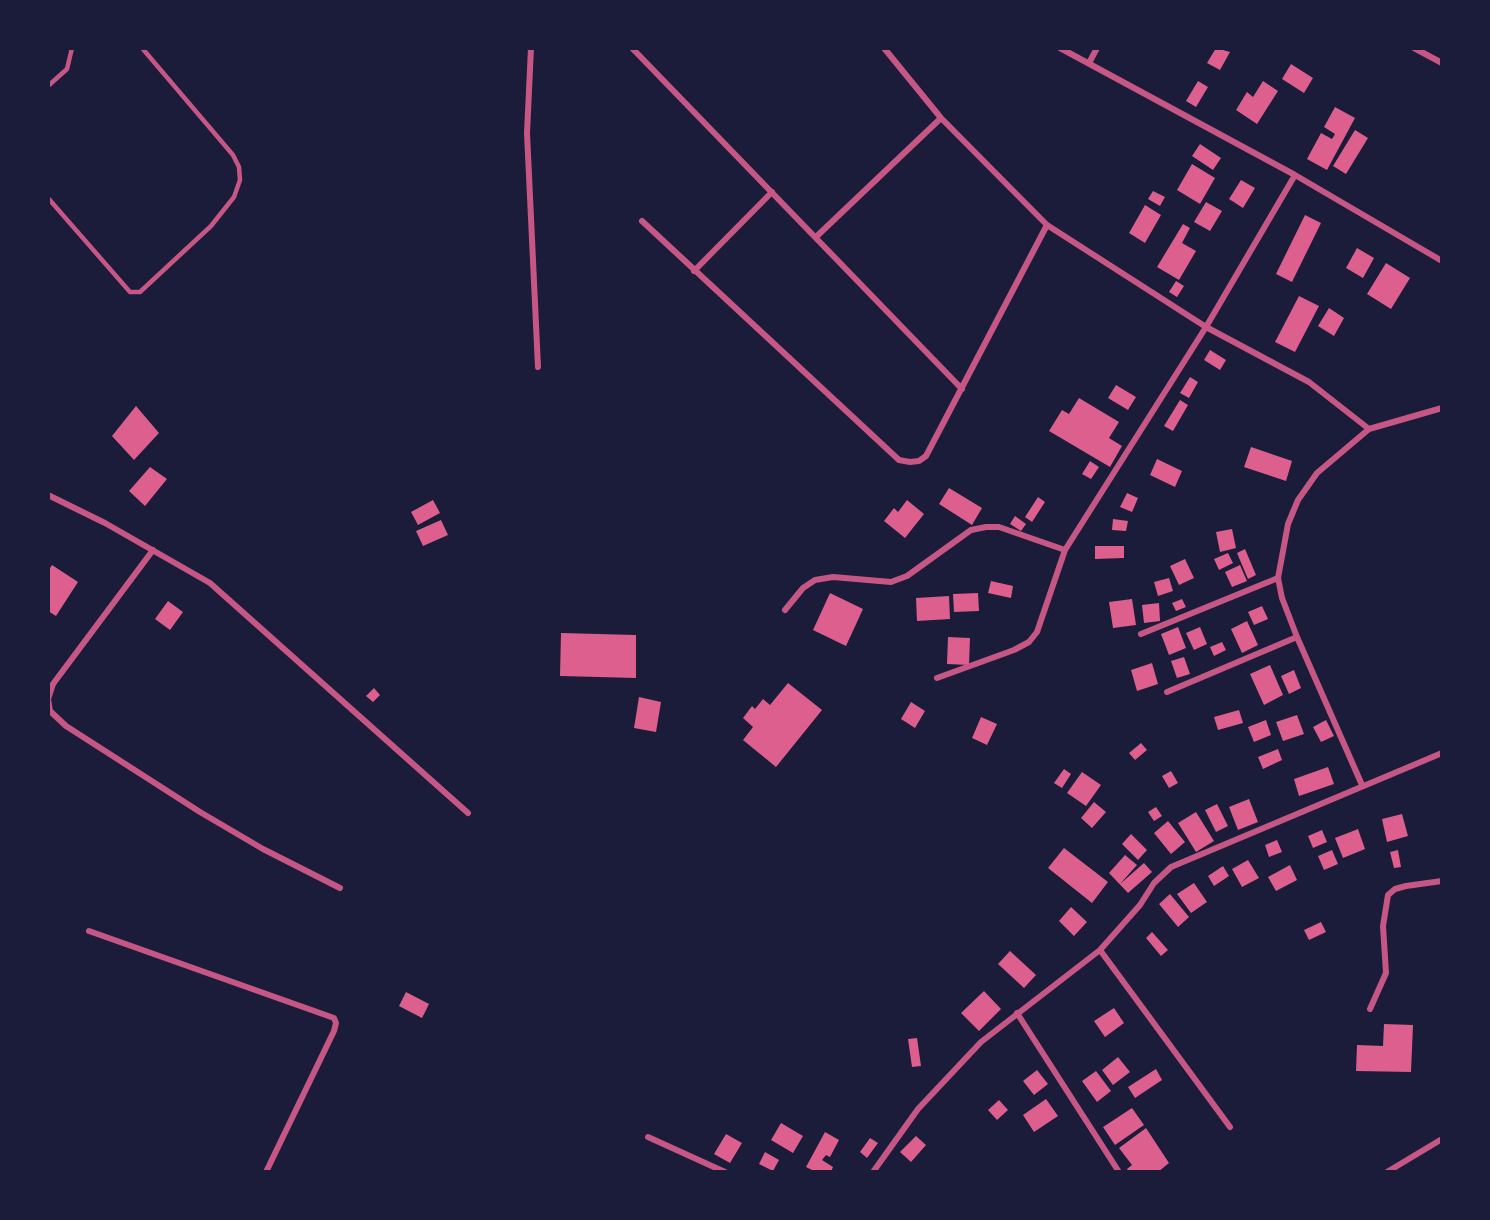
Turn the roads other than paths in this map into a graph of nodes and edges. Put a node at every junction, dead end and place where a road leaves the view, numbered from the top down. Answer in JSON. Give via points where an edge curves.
{"nodes":[{"id":1,"x":72,"y":48,"type":"edge"},
{"id":2,"x":142,"y":48,"type":"edge"},
{"id":3,"x":531,"y":48,"type":"edge"},
{"id":4,"x":632,"y":48,"type":"edge"},
{"id":5,"x":884,"y":48,"type":"edge"},
{"id":6,"x":1060,"y":48,"type":"edge"},
{"id":7,"x":1097,"y":48,"type":"edge"},
{"id":8,"x":1414,"y":48,"type":"edge"},
{"id":9,"x":1089,"y":63,"type":"junction"},
{"id":10,"x":1442,"y":63,"type":"edge"},
{"id":11,"x":48,"y":86,"type":"edge"},
{"id":12,"x":941,"y":118,"type":"junction"},
{"id":13,"x":1295,"y":175,"type":"junction"},
{"id":14,"x":772,"y":192,"type":"junction"},
{"id":15,"x":48,"y":198,"type":"edge"},
{"id":16,"x":642,"y":220,"type":"dead end"},
{"id":17,"x":1047,"y":225,"type":"junction"},
{"id":18,"x":816,"y":236,"type":"junction"},
{"id":19,"x":1442,"y":261,"type":"edge"},
{"id":20,"x":694,"y":271,"type":"junction"},
{"id":21,"x":1206,"y":327,"type":"junction"},
{"id":22,"x":538,"y":367,"type":"dead end"},
{"id":23,"x":962,"y":389,"type":"junction"},
{"id":24,"x":1442,"y":408,"type":"edge"},
{"id":25,"x":1369,"y":429,"type":"junction"},
{"id":26,"x":48,"y":495,"type":"edge"},
{"id":27,"x":153,"y":550,"type":"junction"},
{"id":28,"x":1065,"y":550,"type":"junction"},
{"id":29,"x":1278,"y":578,"type":"junction"},
{"id":30,"x":785,"y":610,"type":"dead end"},
{"id":31,"x":1141,"y":634,"type":"dead end"},
{"id":32,"x":1297,"y":637,"type":"junction"},
{"id":33,"x":937,"y":678,"type":"dead end"},
{"id":34,"x":1167,"y":692,"type":"dead end"},
{"id":35,"x":1442,"y":753,"type":"edge"},
{"id":36,"x":1362,"y":785,"type":"junction"},
{"id":37,"x":468,"y":813,"type":"dead end"},
{"id":38,"x":1442,"y":881,"type":"edge"},
{"id":39,"x":340,"y":888,"type":"dead end"},
{"id":40,"x":89,"y":931,"type":"dead end"},
{"id":41,"x":1100,"y":950,"type":"junction"},
{"id":42,"x":1370,"y":1010,"type":"dead end"},
{"id":43,"x":1017,"y":1013,"type":"junction"},
{"id":44,"x":1230,"y":1127,"type":"dead end"},
{"id":45,"x":648,"y":1137,"type":"dead end"},
{"id":46,"x":1442,"y":1139,"type":"edge"},
{"id":47,"x":266,"y":1172,"type":"edge"},
{"id":48,"x":725,"y":1172,"type":"edge"},
{"id":49,"x":873,"y":1172,"type":"edge"},
{"id":50,"x":1119,"y":1172,"type":"edge"},
{"id":51,"x":1387,"y":1172,"type":"edge"}],
"edges":[{"from":1,"to":11,"type":"lane","via":[[67,69]]},
{"from":2,"to":15,"type":"lane","via":[[233,154],[240,180],[234,197],[211,226],[140,292],[130,292]]},
{"from":3,"to":22,"type":"street","via":[[527,133]]},
{"from":4,"to":14,"type":"street"},
{"from":5,"to":12,"type":"street"},
{"from":6,"to":9,"type":"street"},
{"from":7,"to":9,"type":"street"},
{"from":8,"to":10,"type":"street"},
{"from":9,"to":13,"type":"street"},
{"from":12,"to":17,"type":"street"},
{"from":12,"to":18,"type":"street"},
{"from":13,"to":19,"type":"street"},
{"from":13,"to":21,"type":"street"},
{"from":14,"to":18,"type":"street"},
{"from":14,"to":20,"type":"street"},
{"from":16,"to":20,"type":"street"},
{"from":17,"to":21,"type":"street"},
{"from":17,"to":23,"type":"street"},
{"from":18,"to":23,"type":"street"},
{"from":20,"to":23,"type":"street","via":[[899,460],[919,461],[926,456]]},
{"from":21,"to":25,"type":"street","via":[[1309,382]]},
{"from":21,"to":28,"type":"street"},
{"from":24,"to":25,"type":"street"},
{"from":25,"to":29,"type":"street","via":[[1317,473],[1298,500],[1288,524]]},
{"from":26,"to":27,"type":"street"},
{"from":27,"to":37,"type":"street","via":[[210,583]]},
{"from":27,"to":39,"type":"street","via":[[53,684],[48,699],[50,711],[66,726],[200,812]]},
{"from":28,"to":30,"type":"street","via":[[999,527],[971,530],[907,576],[891,582],[833,577],[815,580]]},
{"from":28,"to":33,"type":"street","via":[[1037,632],[1029,642]]},
{"from":29,"to":31,"type":"street"},
{"from":29,"to":32,"type":"street"},
{"from":32,"to":34,"type":"street"},
{"from":32,"to":36,"type":"street"},
{"from":35,"to":36,"type":"street"},
{"from":36,"to":41,"type":"street","via":[[1170,867]]},
{"from":38,"to":42,"type":"street","via":[[1406,886],[1388,895],[1383,926],[1386,972]]},
{"from":40,"to":47,"type":"street","via":[[334,1018],[334,1031]]},
{"from":41,"to":43,"type":"street"},
{"from":41,"to":44,"type":"street"},
{"from":43,"to":49,"type":"street","via":[[981,1042],[918,1109]]},
{"from":43,"to":50,"type":"street"},
{"from":45,"to":48,"type":"street"},
{"from":46,"to":51,"type":"street"}]}
